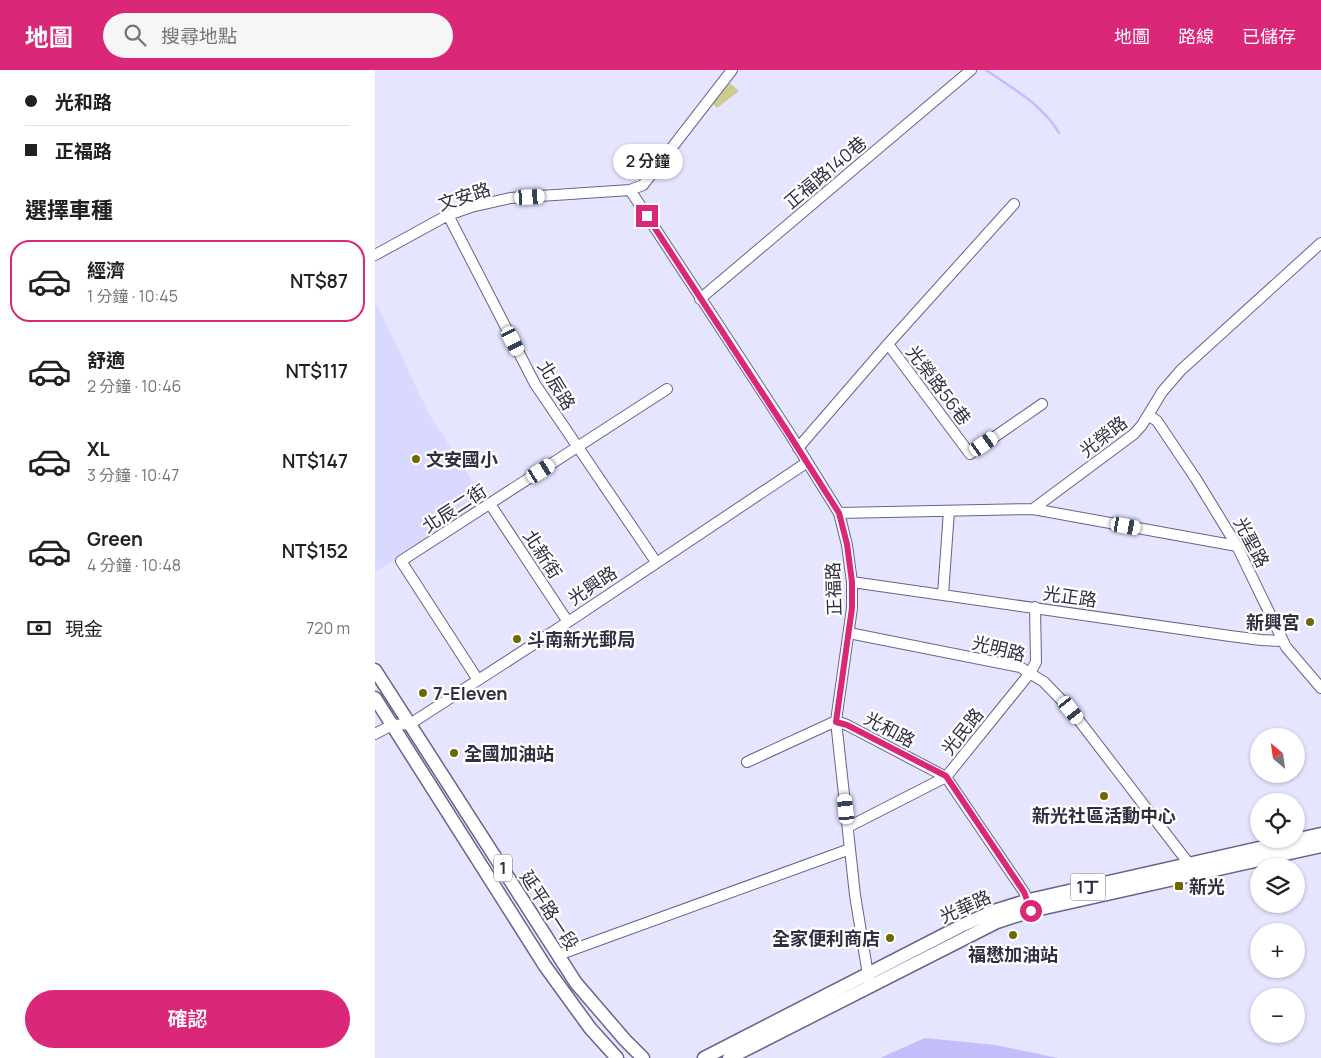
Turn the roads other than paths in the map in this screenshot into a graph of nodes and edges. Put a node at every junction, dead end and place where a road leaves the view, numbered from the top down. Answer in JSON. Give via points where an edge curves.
{"nodes":[{"id":1,"x":732,"y":70,"type":"edge"},
{"id":2,"x":971,"y":70,"type":"edge"},
{"id":3,"x":631,"y":190,"type":"junction"},
{"id":4,"x":1014,"y":204,"type":"dead end"},
{"id":5,"x":448,"y":215,"type":"junction"},
{"id":6,"x":1321,"y":243,"type":"edge"},
{"id":7,"x":375,"y":255,"type":"edge"},
{"id":8,"x":700,"y":299,"type":"junction"},
{"id":9,"x":888,"y":344,"type":"junction"},
{"id":10,"x":667,"y":389,"type":"dead end"},
{"id":11,"x":1042,"y":404,"type":"dead end"},
{"id":12,"x":1148,"y":415,"type":"junction"},
{"id":13,"x":577,"y":447,"type":"junction"},
{"id":14,"x":798,"y":448,"type":"junction"},
{"id":15,"x":806,"y":462,"type":"junction"},
{"id":16,"x":490,"y":504,"type":"junction"},
{"id":17,"x":1033,"y":509,"type":"junction"},
{"id":18,"x":949,"y":511,"type":"junction"},
{"id":19,"x":839,"y":513,"type":"junction"},
{"id":20,"x":1237,"y":546,"type":"junction"},
{"id":21,"x":656,"y":562,"type":"junction"},
{"id":22,"x":852,"y":582,"type":"junction"},
{"id":23,"x":943,"y":594,"type":"junction"},
{"id":24,"x":1035,"y":607,"type":"junction"},
{"id":25,"x":568,"y":622,"type":"junction"},
{"id":26,"x":849,"y":633,"type":"junction"},
{"id":27,"x":1283,"y":640,"type":"junction"},
{"id":28,"x":375,"y":670,"type":"edge"},
{"id":29,"x":1030,"y":673,"type":"junction"},
{"id":30,"x":478,"y":680,"type":"junction"},
{"id":31,"x":1320,"y":685,"type":"edge"},
{"id":32,"x":375,"y":698,"type":"edge"},
{"id":33,"x":836,"y":722,"type":"junction"},
{"id":34,"x":410,"y":724,"type":"junction"},
{"id":35,"x":392,"y":725,"type":"junction"},
{"id":36,"x":375,"y":734,"type":"edge"},
{"id":37,"x":747,"y":762,"type":"dead end"},
{"id":38,"x":946,"y":776,"type":"junction"},
{"id":39,"x":465,"y":810,"type":"junction"},
{"id":40,"x":451,"y":818,"type":"junction"},
{"id":41,"x":848,"y":827,"type":"junction"},
{"id":42,"x":1321,"y":834,"type":"edge"},
{"id":43,"x":1305,"y":841,"type":"edge"},
{"id":44,"x":1321,"y":846,"type":"edge"},
{"id":45,"x":1305,"y":847,"type":"edge"},
{"id":46,"x":1288,"y":848,"type":"edge"},
{"id":47,"x":850,"y":849,"type":"junction"},
{"id":48,"x":1193,"y":869,"type":"junction"},
{"id":49,"x":519,"y":893,"type":"junction"},
{"id":50,"x":504,"y":903,"type":"junction"},
{"id":51,"x":1030,"y":906,"type":"junction"},
{"id":52,"x":558,"y":955,"type":"junction"},
{"id":53,"x":868,"y":980,"type":"junction"},
{"id":54,"x":617,"y":1058,"type":"edge"},
{"id":55,"x":643,"y":1058,"type":"edge"},
{"id":56,"x":704,"y":1058,"type":"edge"},
{"id":57,"x":729,"y":1058,"type":"edge"}],
"edges":[{"from":1,"to":3,"type":"street","via":[[643,185]]},
{"from":2,"to":8,"type":"street","name":"正福路140巷"},
{"from":3,"to":5,"type":"street","name":"文安路","via":[[510,198]]},
{"from":3,"to":8,"type":"street","name":"正福路"},
{"from":4,"to":9,"type":"street","name":"光榮路56巷"},
{"from":5,"to":7,"type":"street","name":"文安路"},
{"from":5,"to":13,"type":"street","name":"北辰路","via":[[535,384]]},
{"from":6,"to":12,"type":"street","name":"光榮路","via":[[1181,370],[1161,392]]},
{"from":8,"to":14,"type":"street","name":"正福路"},
{"from":9,"to":11,"type":"street","name":"光榮路56巷","via":[[970,454]]},
{"from":9,"to":14,"type":"street"},
{"from":10,"to":13,"type":"street","name":"北辰二街"},
{"from":12,"to":17,"type":"street","name":"光榮路","via":[[1134,434]]},
{"from":12,"to":20,"type":"street","name":"光聖路","via":[[1157,421]]},
{"from":13,"to":16,"type":"street","name":"北辰二街"},
{"from":13,"to":21,"type":"street","name":"北辰路"},
{"from":14,"to":15,"type":"street","name":"正福路"},
{"from":15,"to":19,"type":"street","name":"正福路"},
{"from":15,"to":21,"type":"street","name":"光興路"},
{"from":16,"to":25,"type":"street","name":"北新街"},
{"from":16,"to":30,"type":"street","name":"北辰二街","via":[[401,561]]},
{"from":17,"to":18,"type":"street"},
{"from":17,"to":20,"type":"street"},
{"from":18,"to":19,"type":"street"},
{"from":18,"to":23,"type":"street"},
{"from":19,"to":22,"type":"street","name":"正福路"},
{"from":20,"to":27,"type":"street","name":"光聖路"},
{"from":21,"to":25,"type":"street","name":"光興路"},
{"from":22,"to":23,"type":"street","name":"光正路"},
{"from":22,"to":26,"type":"street","name":"正福路"},
{"from":23,"to":24,"type":"street","name":"光正路"},
{"from":24,"to":27,"type":"street","name":"光正路","via":[[1230,636]]},
{"from":24,"to":29,"type":"street","name":"光民路","via":[[1036,662]]},
{"from":25,"to":30,"type":"street","name":"光興路"},
{"from":26,"to":29,"type":"street","name":"光明路","via":[[1020,667]]},
{"from":26,"to":33,"type":"street","name":"正福路"},
{"from":27,"to":31,"type":"street","name":"光聖路","via":[[1285,647]]},
{"from":28,"to":34,"type":"main road","name":"延平路一段","number":"1"},
{"from":29,"to":38,"type":"street","name":"光民路"},
{"from":29,"to":48,"type":"street","name":"光明路","via":[[1044,682],[1071,710]]},
{"from":30,"to":34,"type":"street","name":"光興路"},
{"from":32,"to":35,"type":"main road","name":"延平路一段","number":"1"},
{"from":33,"to":37,"type":"street"},
{"from":33,"to":38,"type":"street","name":"光和路"},
{"from":33,"to":41,"type":"street","name":"正福路"},
{"from":34,"to":35,"type":"street","name":"光興路"},
{"from":34,"to":39,"type":"main road","name":"延平路一段","number":"1"},
{"from":35,"to":36,"type":"street"},
{"from":35,"to":40,"type":"main road","name":"延平路一段","number":"1"},
{"from":38,"to":41,"type":"street","name":"光民路"},
{"from":38,"to":51,"type":"street","name":"光和路","via":[[1017,880]]},
{"from":39,"to":40,"type":"main road"},
{"from":39,"to":49,"type":"main road","name":"延平路一段","number":"1"},
{"from":40,"to":50,"type":"main road","name":"延平路一段","number":"1"},
{"from":41,"to":47,"type":"street","name":"正福路"},
{"from":42,"to":43,"type":"main road","name":"光華路","number":"1丁"},
{"from":44,"to":45,"type":"main road","name":"光華路","number":"1丁"},
{"from":46,"to":48,"type":"main road","name":"光華路","number":"1丁"},
{"from":47,"to":52,"type":"street"},
{"from":47,"to":53,"type":"street","name":"正福路"},
{"from":48,"to":51,"type":"main road","name":"光華路","number":"1丁"},
{"from":49,"to":50,"type":"main road"},
{"from":49,"to":52,"type":"main road","name":"延平路一段","number":"1"},
{"from":50,"to":54,"type":"main road","name":"延平路一段","number":"1","via":[[563,992]]},
{"from":51,"to":53,"type":"main road","name":"光華路","number":"1丁","via":[[994,910]]},
{"from":52,"to":55,"type":"main road","name":"延平路一段","number":"1","via":[[576,983]]},
{"from":53,"to":56,"type":"main road","name":"光華路","number":"1丁"},
{"from":53,"to":57,"type":"main road","name":"光華路","number":"1丁"}]}
